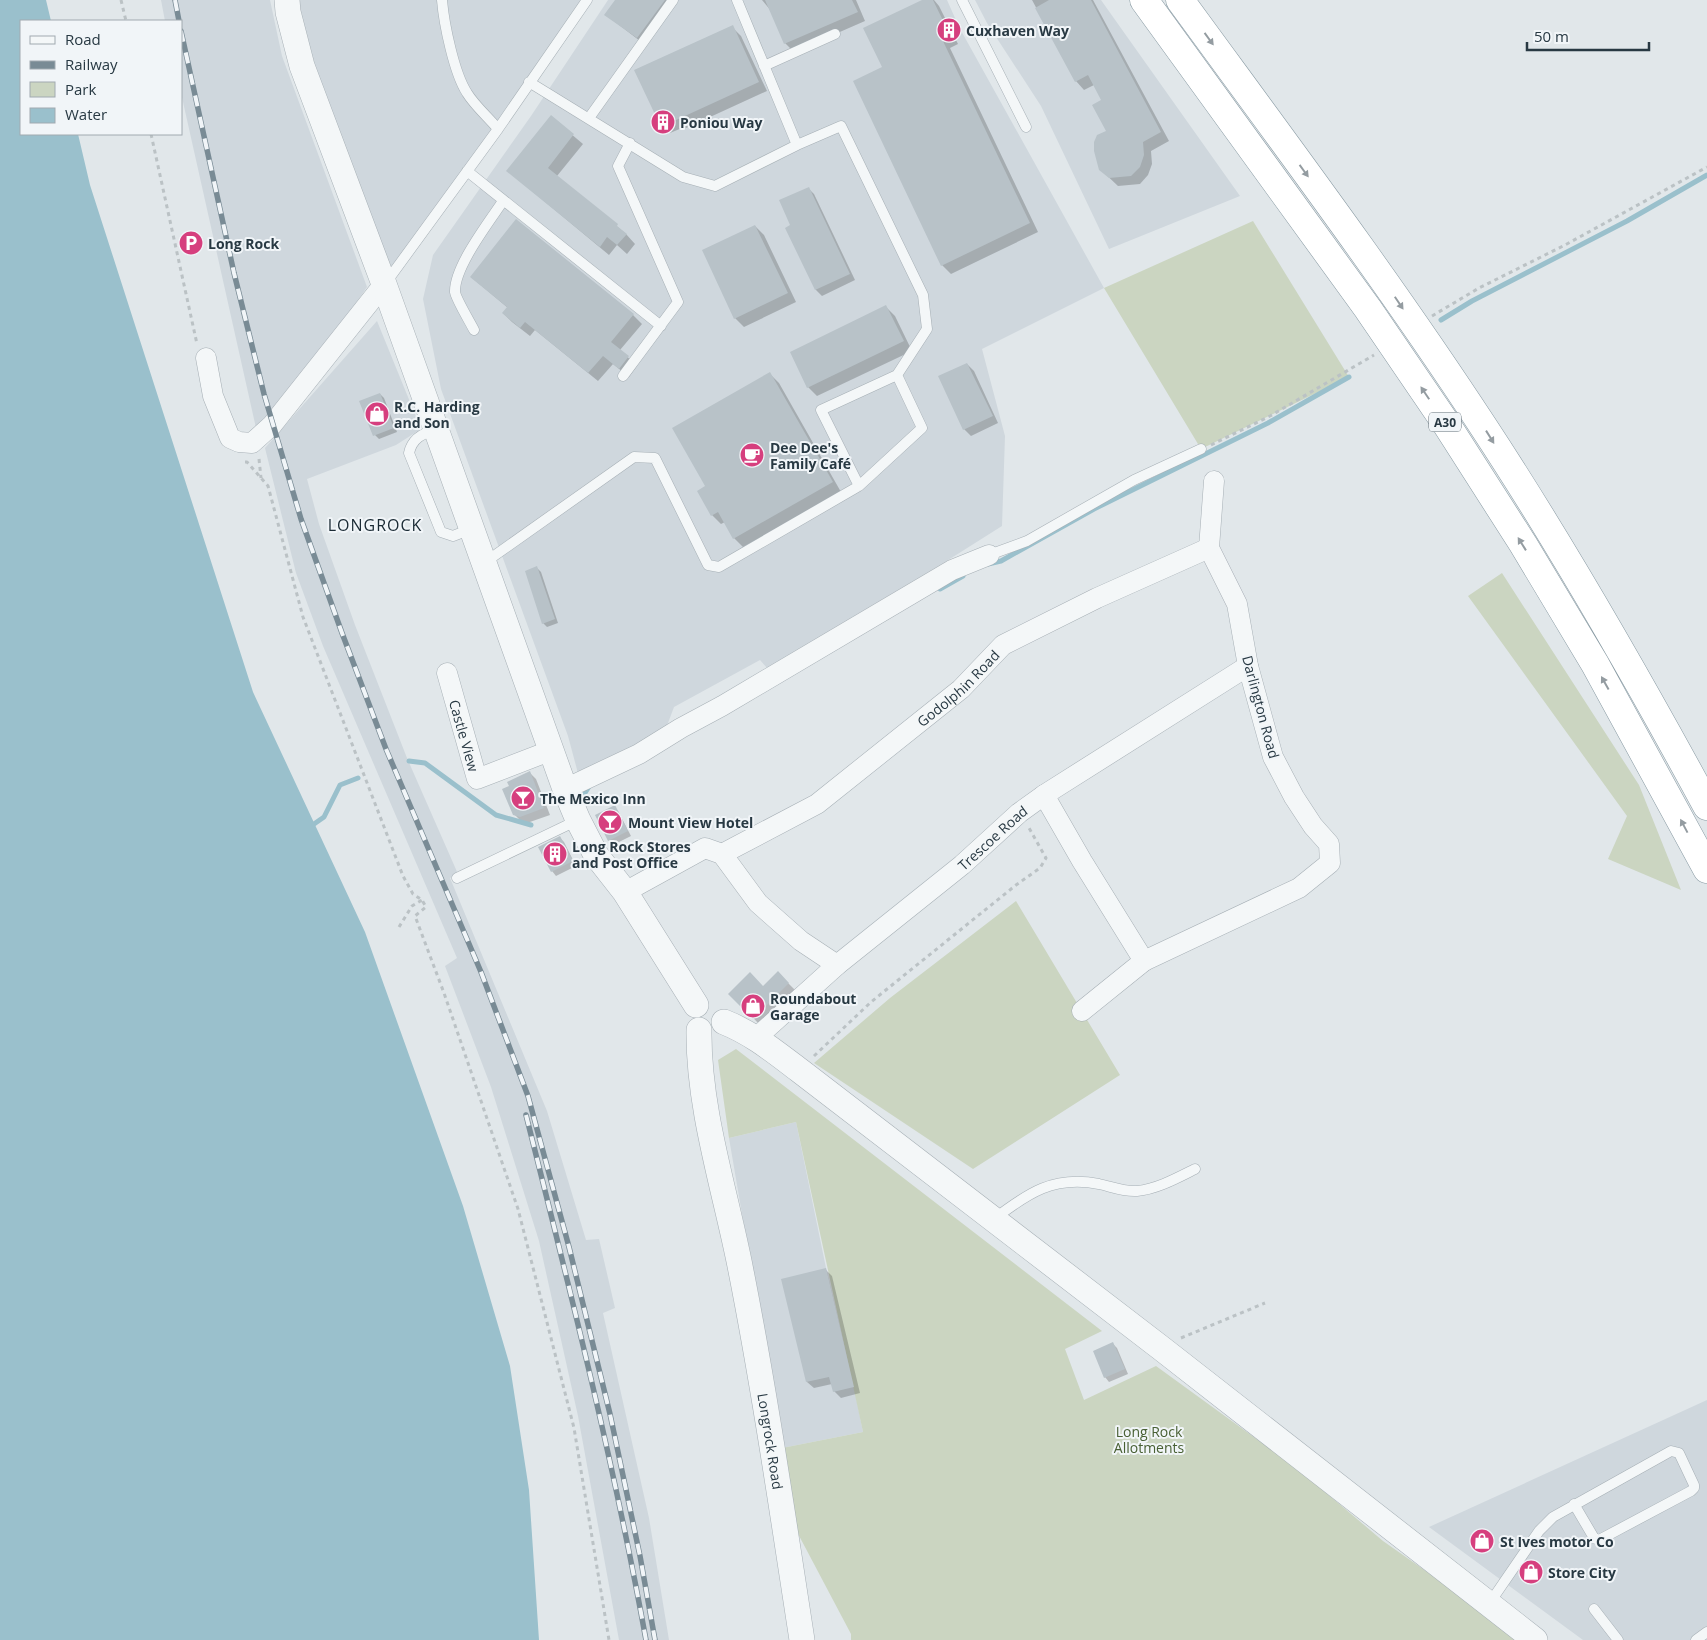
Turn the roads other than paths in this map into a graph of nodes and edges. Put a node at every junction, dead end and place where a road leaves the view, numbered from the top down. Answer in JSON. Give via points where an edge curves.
{"nodes":[{"id":1,"x":287,"y":0,"type":"edge"},
{"id":2,"x":442,"y":0,"type":"edge"},
{"id":3,"x":587,"y":0,"type":"edge"},
{"id":4,"x":673,"y":0,"type":"edge"},
{"id":5,"x":737,"y":0,"type":"edge"},
{"id":6,"x":962,"y":0,"type":"edge"},
{"id":7,"x":1144,"y":0,"type":"edge"},
{"id":8,"x":1180,"y":0,"type":"edge"},
{"id":9,"x":835,"y":34,"type":"dead end"},
{"id":10,"x":764,"y":66,"type":"junction"},
{"id":11,"x":529,"y":82,"type":"junction"},
{"id":12,"x":589,"y":118,"type":"junction"},
{"id":13,"x":1026,"y":127,"type":"dead end"},
{"id":14,"x":498,"y":128,"type":"junction"},
{"id":15,"x":630,"y":143,"type":"junction"},
{"id":16,"x":797,"y":145,"type":"junction"},
{"id":17,"x":468,"y":171,"type":"junction"},
{"id":18,"x":503,"y":201,"type":"junction"},
{"id":19,"x":384,"y":284,"type":"junction"},
{"id":20,"x":661,"y":326,"type":"junction"},
{"id":21,"x":474,"y":330,"type":"dead end"},
{"id":22,"x":202,"y":354,"type":"road end"},
{"id":23,"x":897,"y":374,"type":"junction"},
{"id":24,"x":623,"y":376,"type":"dead end"},
{"id":25,"x":436,"y":430,"type":"junction"},
{"id":26,"x":1202,"y":449,"type":"road end"},
{"id":27,"x":1214,"y":481,"type":"dead end"},
{"id":28,"x":860,"y":486,"type":"junction"},
{"id":29,"x":471,"y":529,"type":"junction"},
{"id":30,"x":1209,"y":548,"type":"junction"},
{"id":31,"x":989,"y":555,"type":"joint"},
{"id":32,"x":484,"y":563,"type":"junction"},
{"id":33,"x":1248,"y":666,"type":"junction"},
{"id":34,"x":447,"y":673,"type":"dead end"},
{"id":35,"x":552,"y":750,"type":"junction"},
{"id":36,"x":565,"y":790,"type":"junction"},
{"id":37,"x":1044,"y":795,"type":"junction"},
{"id":38,"x":1707,"y":806,"type":"edge"},
{"id":39,"x":578,"y":820,"type":"junction"},
{"id":40,"x":722,"y":854,"type":"junction"},
{"id":41,"x":1707,"y":869,"type":"edge"},
{"id":42,"x":457,"y":878,"type":"dead end"},
{"id":43,"x":625,"y":892,"type":"junction"},
{"id":44,"x":1144,"y":961,"type":"junction"},
{"id":45,"x":837,"y":965,"type":"junction"},
{"id":46,"x":696,"y":1005,"type":"junction"},
{"id":47,"x":1082,"y":1011,"type":"dead end"},
{"id":48,"x":724,"y":1022,"type":"junction"},
{"id":49,"x":699,"y":1030,"type":"junction"},
{"id":50,"x":756,"y":1038,"type":"junction"},
{"id":51,"x":1195,"y":1169,"type":"dead end"},
{"id":52,"x":993,"y":1219,"type":"junction"},
{"id":53,"x":1574,"y":1504,"type":"junction"},
{"id":54,"x":1489,"y":1604,"type":"junction"},
{"id":55,"x":1594,"y":1609,"type":"dead end"},
{"id":56,"x":1707,"y":1632,"type":"edge"},
{"id":57,"x":802,"y":1640,"type":"edge"},
{"id":58,"x":1535,"y":1640,"type":"edge"},
{"id":59,"x":1618,"y":1640,"type":"edge"},
{"id":60,"x":1696,"y":1640,"type":"edge"}],
"edges":[{"from":1,"to":19,"type":"street","via":[[302,66]]},
{"from":2,"to":14,"type":"lane","via":[[448,37],[467,93]]},
{"from":3,"to":11,"type":"lane"},
{"from":4,"to":12,"type":"lane"},
{"from":5,"to":10,"type":"lane"},
{"from":6,"to":13,"type":"lane"},
{"from":41,"to":7,"type":"highway","number":"A30","one_way":true,"via":[[1595,664],[1455,439],[1392,344]]},
{"from":8,"to":38,"type":"highway","number":"A30","one_way":true,"via":[[1388,287],[1484,426],[1623,654]]},
{"from":9,"to":10,"type":"lane"},
{"from":10,"to":16,"type":"lane"},
{"from":11,"to":12,"type":"lane"},
{"from":11,"to":14,"type":"lane"},
{"from":12,"to":15,"type":"lane"},
{"from":14,"to":17,"type":"lane"},
{"from":15,"to":16,"type":"lane","via":[[683,177],[715,186]]},
{"from":15,"to":20,"type":"lane","via":[[618,166],[678,302]]},
{"from":16,"to":23,"type":"lane","via":[[841,126],[923,295],[927,329]]},
{"from":17,"to":18,"type":"lane"},
{"from":17,"to":19,"type":"lane"},
{"from":18,"to":20,"type":"lane"},
{"from":18,"to":21,"type":"lane","via":[[472,247],[459,274],[455,293]]},
{"from":19,"to":22,"type":"street","via":[[272,425],[252,443],[230,438],[213,396]]},
{"from":19,"to":25,"type":"street"},
{"from":20,"to":24,"type":"lane"},
{"from":23,"to":28,"type":"lane","via":[[922,428]]},
{"from":23,"to":28,"type":"lane","via":[[820,410]]},
{"from":25,"to":29,"type":"street"},
{"from":25,"to":29,"type":"lane","via":[[425,433],[411,444],[409,452],[441,532],[453,536]]},
{"from":26,"to":31,"type":"lane","via":[[1134,480],[1027,541]]},
{"from":27,"to":30,"type":"street"},
{"from":28,"to":32,"type":"lane","via":[[719,567],[708,565],[655,458],[634,457]]},
{"from":29,"to":32,"type":"street"},
{"from":30,"to":33,"type":"street","name":"Darlington Road","via":[[1237,604]]},
{"from":30,"to":40,"type":"street","name":"Godolphin Road","via":[[1003,645],[961,689],[816,804]]},
{"from":31,"to":36,"type":"street","via":[[952,570],[639,754]]},
{"from":32,"to":35,"type":"street"},
{"from":33,"to":37,"type":"street","name":"Trescoe Road"},
{"from":33,"to":44,"type":"street","name":"Darlington Road","via":[[1273,757],[1294,797],[1329,844],[1330,863],[1299,888]]},
{"from":34,"to":35,"type":"street","name":"Castle View","via":[[477,779]]},
{"from":35,"to":36,"type":"street"},
{"from":36,"to":39,"type":"street"},
{"from":37,"to":44,"type":"street"},
{"from":37,"to":45,"type":"street","name":"Trescoe Road"},
{"from":39,"to":42,"type":"lane"},
{"from":39,"to":43,"type":"street","via":[[596,855]]},
{"from":40,"to":43,"type":"street","via":[[705,848]]},
{"from":40,"to":45,"type":"street","via":[[758,902],[802,941]]},
{"from":43,"to":46,"type":"street"},
{"from":44,"to":47,"type":"street","name":"Darlington Road"},
{"from":45,"to":50,"type":"street","name":"Trescoe Road"},
{"from":46,"to":48,"type":"street","via":[[706,1000],[717,1002],[724,1012]]},
{"from":46,"to":49,"type":"street","via":[[692,1020]]},
{"from":48,"to":49,"type":"street","via":[[711,1032]]},
{"from":48,"to":50,"type":"street"},
{"from":49,"to":57,"type":"street","name":"Longrock Road","via":[[698,1051],[710,1128],[758,1361]]},
{"from":50,"to":52,"type":"street"},
{"from":51,"to":52,"type":"lane","via":[[1137,1191],[1084,1182],[1050,1186],[1022,1197]]},
{"from":52,"to":54,"type":"street"},
{"from":53,"to":53,"type":"lane","via":[[1671,1451],[1679,1453],[1694,1484],[1691,1490],[1599,1540],[1594,1538]]},
{"from":53,"to":54,"type":"lane","via":[[1538,1531]]},
{"from":54,"to":58,"type":"street"},
{"from":55,"to":59,"type":"lane"},
{"from":56,"to":60,"type":"lane"}]}
